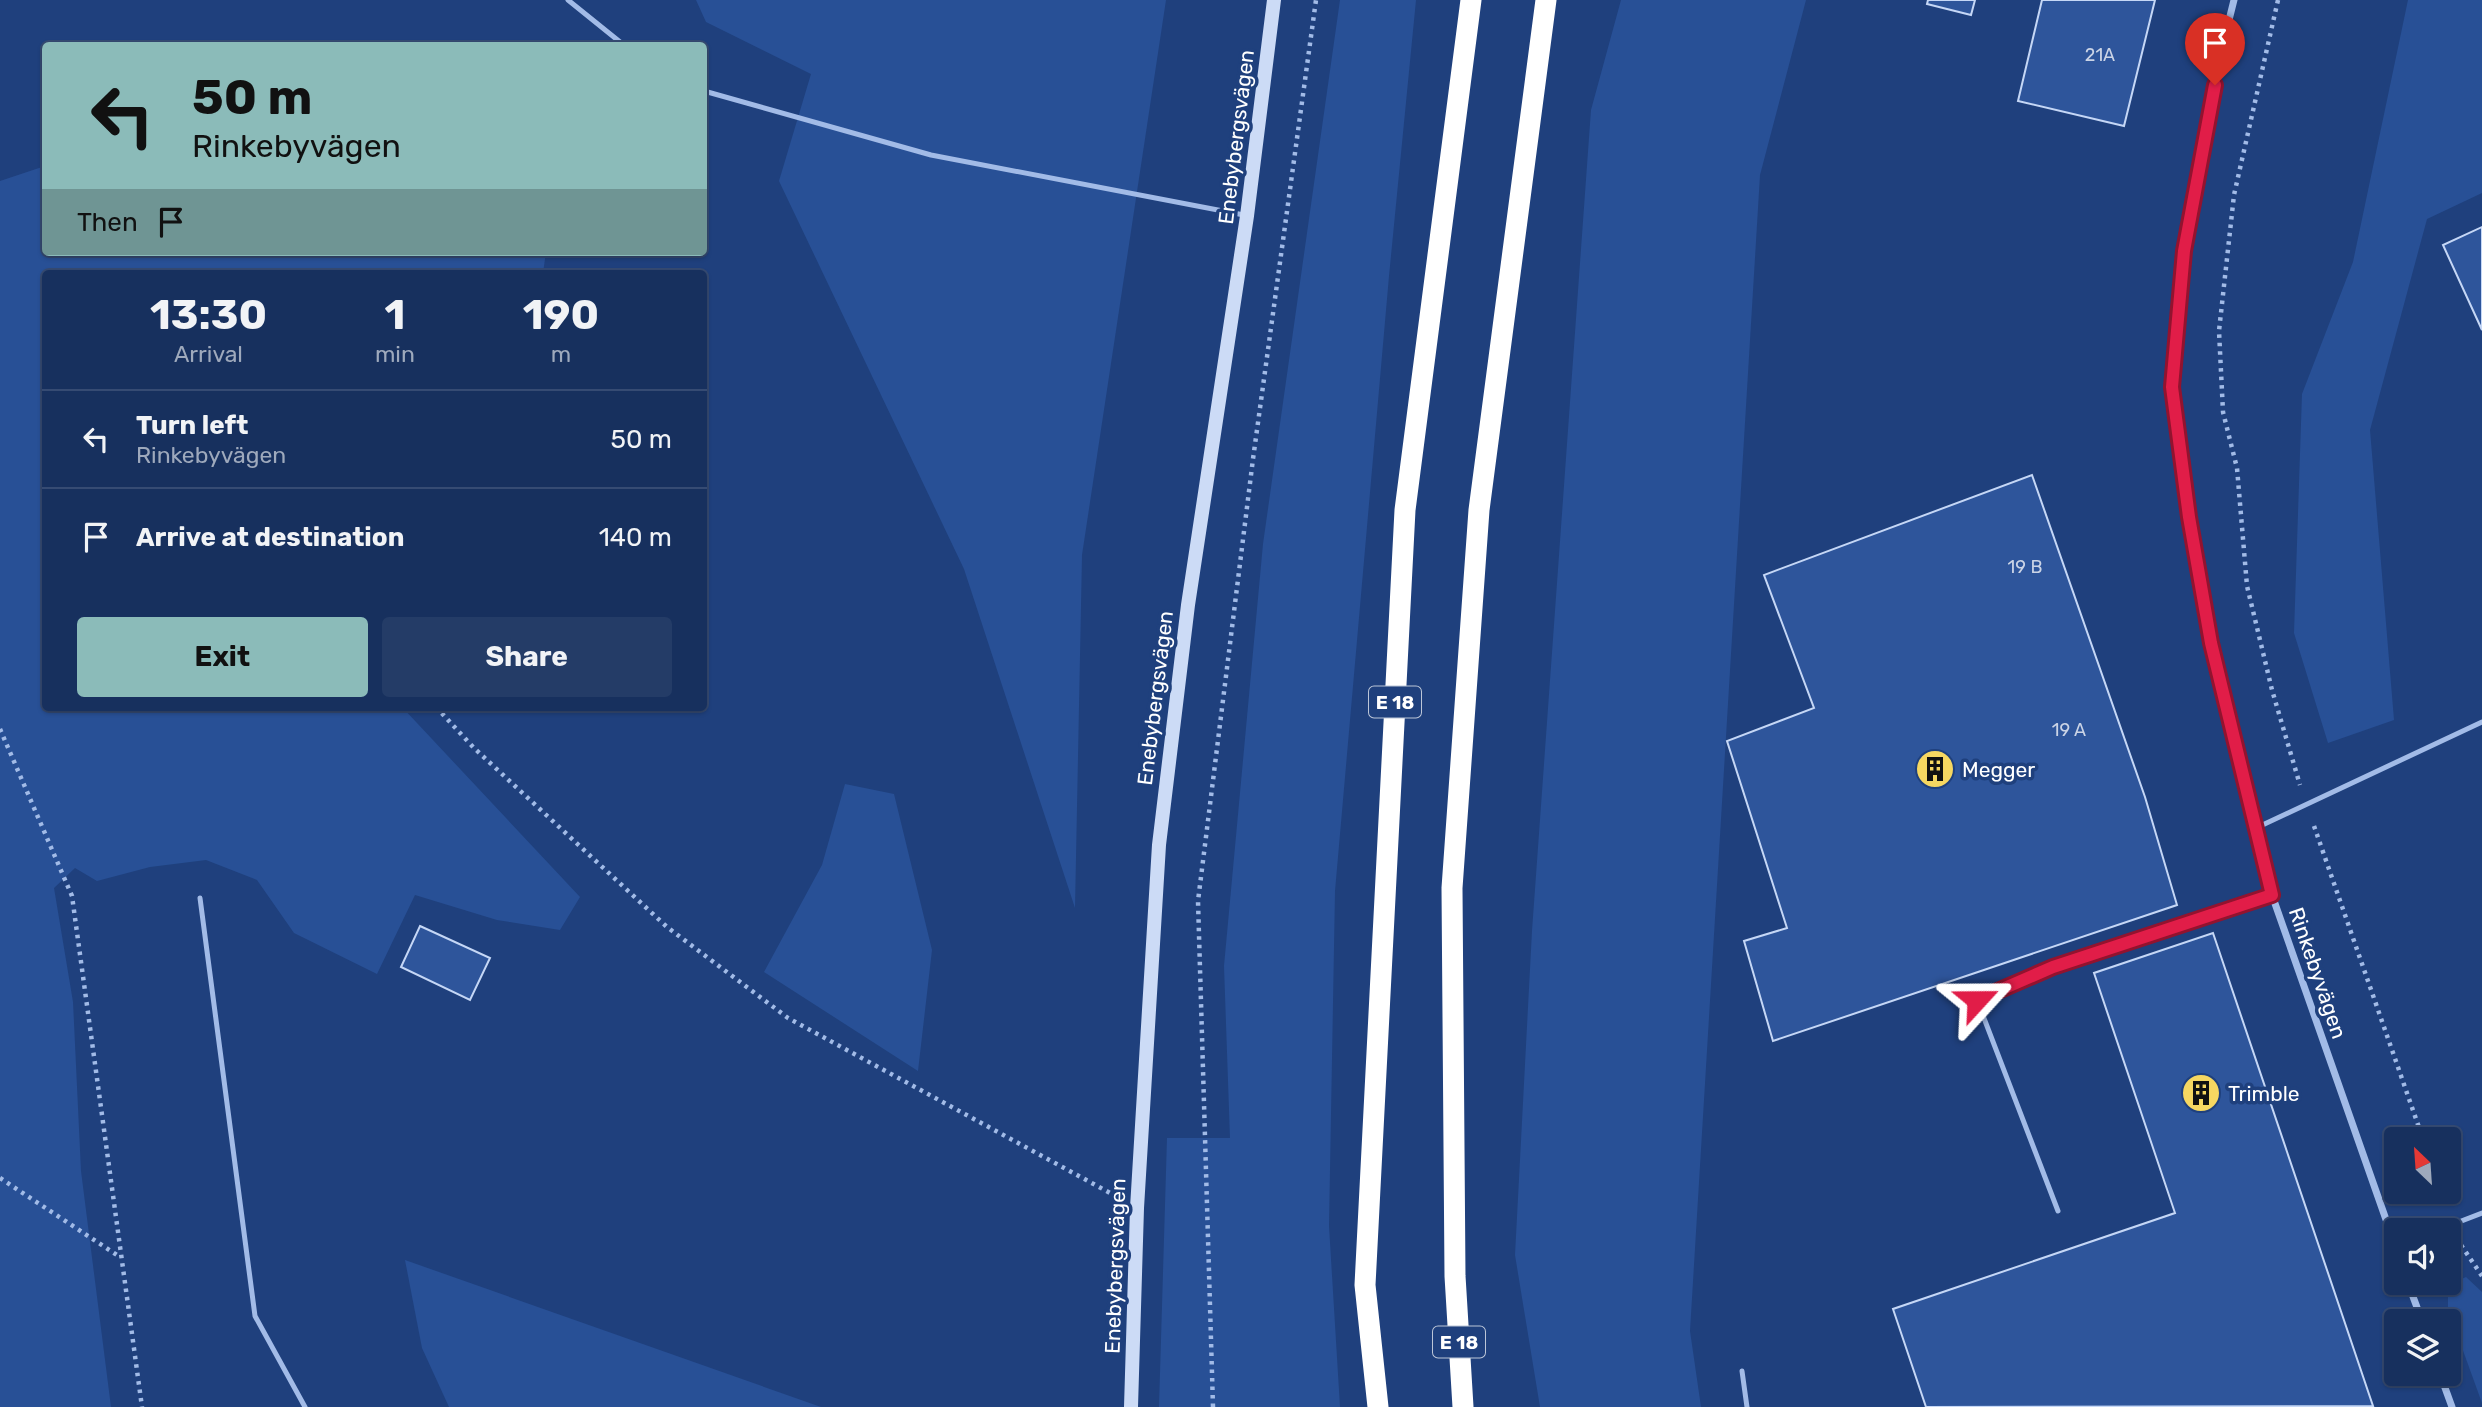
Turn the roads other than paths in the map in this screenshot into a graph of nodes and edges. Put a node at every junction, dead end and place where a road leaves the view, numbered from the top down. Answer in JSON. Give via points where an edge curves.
{"nodes":[{"id":1,"x":568,"y":0,"type":"edge"},
{"id":2,"x":1274,"y":0,"type":"edge"},
{"id":3,"x":1471,"y":0,"type":"edge"},
{"id":4,"x":1546,"y":0,"type":"edge"},
{"id":5,"x":2234,"y":0,"type":"edge"},
{"id":6,"x":620,"y":42,"type":"edge"},
{"id":7,"x":707,"y":92,"type":"edge"},
{"id":8,"x":1247,"y":216,"type":"junction"},
{"id":9,"x":2482,"y":722,"type":"edge"},
{"id":10,"x":2256,"y":828,"type":"junction"},
{"id":11,"x":2272,"y":895,"type":"junction"},
{"id":12,"x":200,"y":898,"type":"dead end"},
{"id":13,"x":2058,"y":1211,"type":"dead end"},
{"id":14,"x":2482,"y":1213,"type":"edge"},
{"id":15,"x":2385,"y":1218,"type":"edge"},
{"id":16,"x":2461,"y":1221,"type":"edge"},
{"id":17,"x":1742,"y":1371,"type":"dead end"},
{"id":18,"x":2444,"y":1386,"type":"edge"},
{"id":19,"x":305,"y":1407,"type":"edge"},
{"id":20,"x":1132,"y":1407,"type":"edge"},
{"id":21,"x":1378,"y":1407,"type":"edge"},
{"id":22,"x":1463,"y":1407,"type":"edge"},
{"id":23,"x":1746,"y":1407,"type":"edge"},
{"id":24,"x":2452,"y":1407,"type":"edge"}],
"edges":[{"from":1,"to":6,"type":"lane"},
{"from":2,"to":8,"type":"main road","name":"Enebybergsvägen"},
{"from":3,"to":21,"type":"highway","number":"E 18","via":[[1405,510],[1365,1285]]},
{"from":4,"to":22,"type":"highway","number":"E 18","via":[[1479,510],[1452,888],[1455,1276]]},
{"from":5,"to":10,"type":"street","name":"Rinkebyvägen","via":[[2184,251],[2172,387],[2211,643]]},
{"from":7,"to":8,"type":"lane","via":[[931,155]]},
{"from":8,"to":20,"type":"main road","name":"Enebybergsvägen","via":[[1188,604],[1159,845],[1137,1208]]},
{"from":9,"to":10,"type":"lane"},
{"from":10,"to":11,"type":"street","name":"Rinkebyvägen"},
{"from":11,"to":13,"type":"lane","via":[[2053,967],[1977,1000]]},
{"from":11,"to":15,"type":"street","name":"Rinkebyvägen"},
{"from":12,"to":19,"type":"lane","via":[[256,1316]]},
{"from":14,"to":16,"type":"lane"},
{"from":17,"to":23,"type":"lane"},
{"from":18,"to":24,"type":"street"}]}
